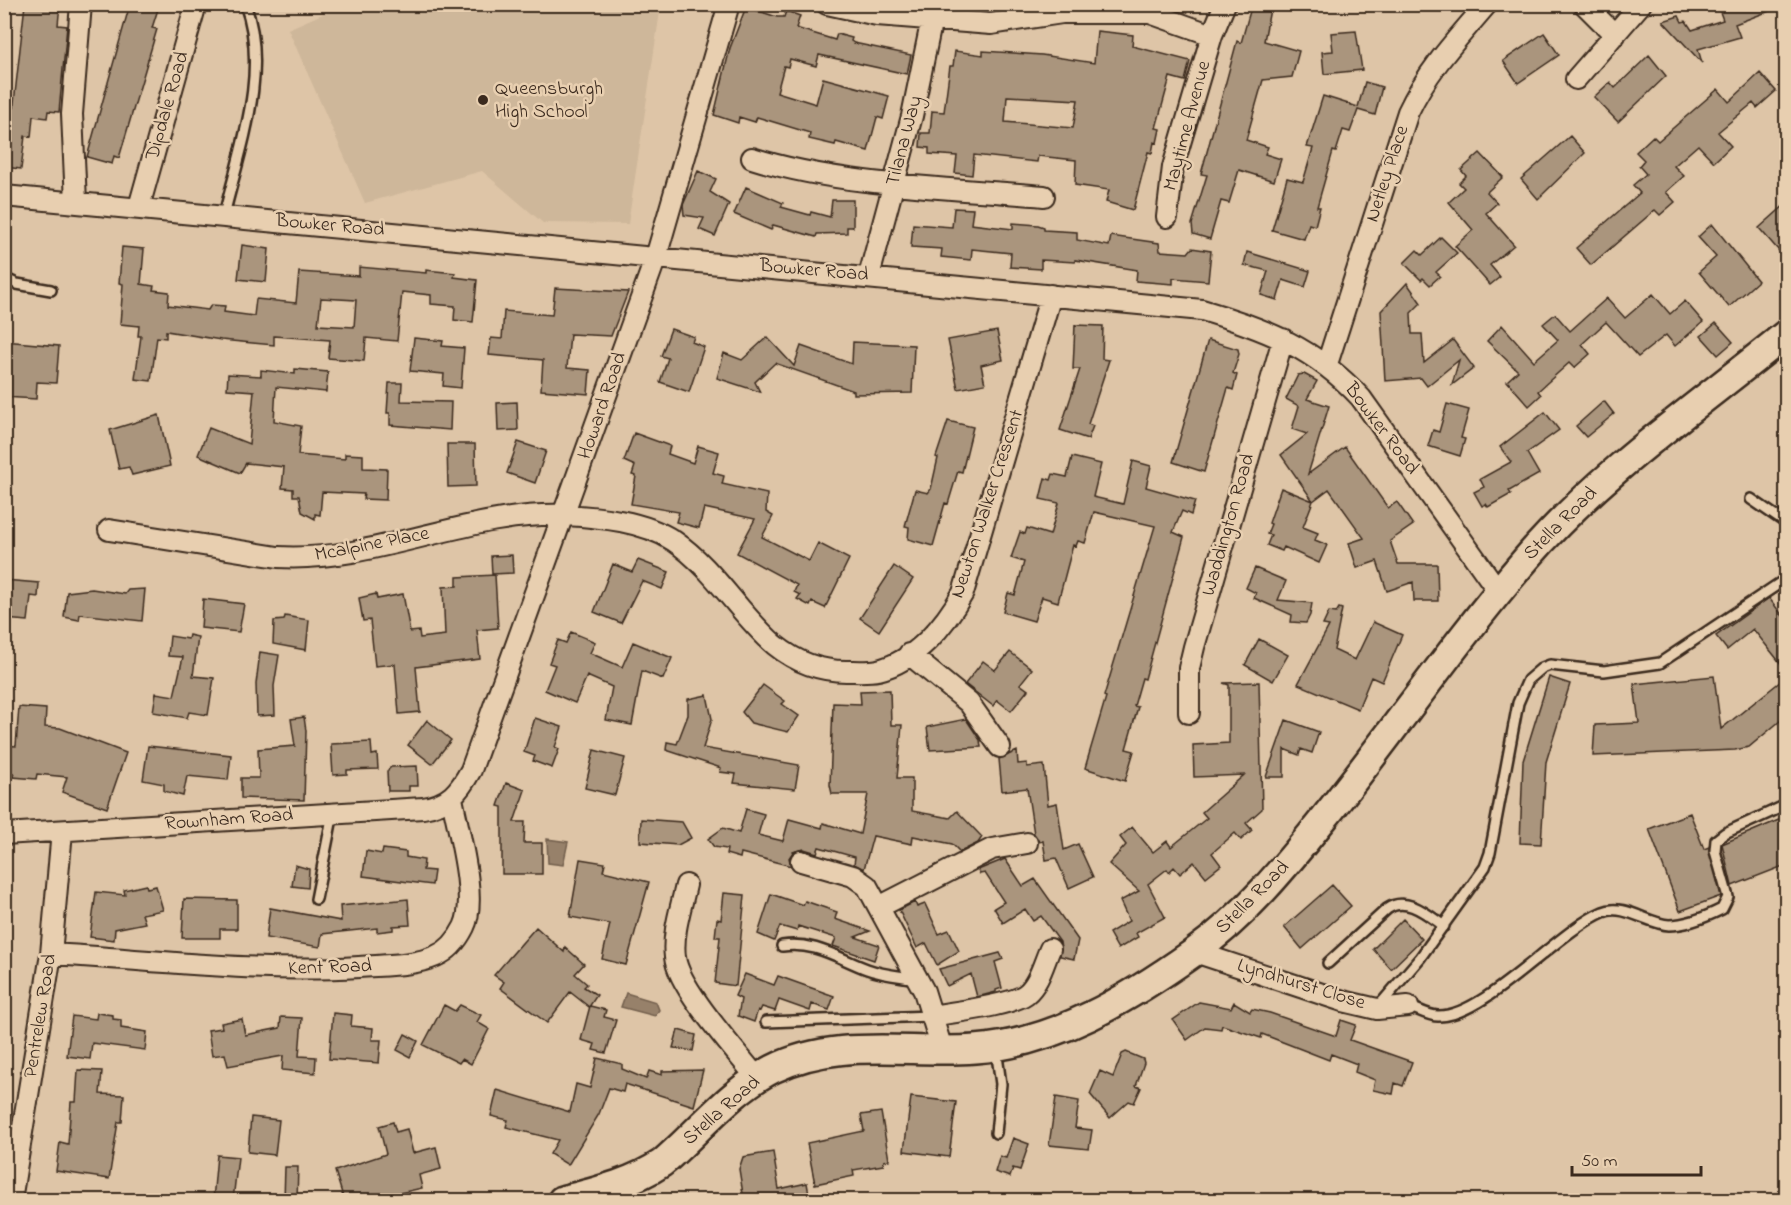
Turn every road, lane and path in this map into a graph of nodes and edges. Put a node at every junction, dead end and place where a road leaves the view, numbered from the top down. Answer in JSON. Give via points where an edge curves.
{"nodes":[{"id":1,"x":81,"y":4,"type":"edge"},
{"id":2,"x":196,"y":4,"type":"edge"},
{"id":3,"x":245,"y":4,"type":"edge"},
{"id":4,"x":729,"y":4,"type":"edge"},
{"id":5,"x":827,"y":4,"type":"edge"},
{"id":6,"x":1225,"y":4,"type":"edge"},
{"id":7,"x":1487,"y":4,"type":"edge"},
{"id":8,"x":1584,"y":4,"type":"edge"},
{"id":9,"x":1641,"y":4,"type":"edge"},
{"id":10,"x":1151,"y":9,"type":"edge"},
{"id":11,"x":935,"y":12,"type":"edge"},
{"id":12,"x":1615,"y":35,"type":"junction"},
{"id":13,"x":1212,"y":36,"type":"junction"},
{"id":14,"x":1576,"y":79,"type":"dead end"},
{"id":15,"x":752,"y":158,"type":"dead end"},
{"id":16,"x":894,"y":183,"type":"junction"},
{"id":17,"x":1044,"y":195,"type":"dead end"},
{"id":18,"x":4,"y":196,"type":"edge"},
{"id":19,"x":76,"y":202,"type":"junction"},
{"id":20,"x":139,"y":207,"type":"junction"},
{"id":21,"x":224,"y":216,"type":"junction"},
{"id":22,"x":1167,"y":217,"type":"dead end"},
{"id":23,"x":656,"y":256,"type":"junction"},
{"id":24,"x":869,"y":276,"type":"junction"},
{"id":25,"x":4,"y":278,"type":"edge"},
{"id":26,"x":51,"y":290,"type":"dead end"},
{"id":27,"x":1051,"y":295,"type":"junction"},
{"id":28,"x":1786,"y":334,"type":"edge"},
{"id":29,"x":1283,"y":339,"type":"junction"},
{"id":30,"x":1327,"y":364,"type":"junction"},
{"id":31,"x":1751,"y":499,"type":"dead end"},
{"id":32,"x":564,"y":515,"type":"junction"},
{"id":33,"x":1786,"y":523,"type":"edge"},
{"id":34,"x":109,"y":530,"type":"dead end"},
{"id":35,"x":1786,"y":579,"type":"edge"},
{"id":36,"x":1499,"y":592,"type":"junction"},
{"id":37,"x":909,"y":654,"type":"junction"},
{"id":38,"x":1189,"y":713,"type":"dead end"},
{"id":39,"x":1000,"y":747,"type":"dead end"},
{"id":40,"x":452,"y":798,"type":"junction"},
{"id":41,"x":1786,"y":804,"type":"edge"},
{"id":42,"x":333,"y":813,"type":"junction"},
{"id":43,"x":62,"y":831,"type":"junction"},
{"id":44,"x":4,"y":834,"type":"edge"},
{"id":45,"x":1027,"y":843,"type":"dead end"},
{"id":46,"x":801,"y":861,"type":"dead end"},
{"id":47,"x":686,"y":885,"type":"dead end"},
{"id":48,"x":316,"y":899,"type":"dead end"},
{"id":49,"x":879,"y":907,"type":"junction"},
{"id":50,"x":1444,"y":926,"type":"junction"},
{"id":51,"x":782,"y":946,"type":"dead end"},
{"id":52,"x":1050,"y":949,"type":"dead end"},
{"id":53,"x":1195,"y":952,"type":"junction"},
{"id":54,"x":51,"y":954,"type":"junction"},
{"id":55,"x":1328,"y":963,"type":"dead end"},
{"id":56,"x":917,"y":979,"type":"junction"},
{"id":57,"x":1408,"y":1006,"type":"joint"},
{"id":58,"x":1377,"y":1009,"type":"junction"},
{"id":59,"x":932,"y":1016,"type":"junction"},
{"id":60,"x":766,"y":1022,"type":"dead end"},
{"id":61,"x":995,"y":1047,"type":"junction"},
{"id":62,"x":942,"y":1049,"type":"junction"},
{"id":63,"x":757,"y":1078,"type":"junction"},
{"id":64,"x":996,"y":1134,"type":"dead end"},
{"id":65,"x":11,"y":1200,"type":"edge"},
{"id":66,"x":562,"y":1200,"type":"edge"}],
"edges":[{"from":1,"to":19,"type":"street","via":[[72,114]]},
{"from":2,"to":20,"type":"street","name":"Dipdale Road"},
{"from":3,"to":21,"type":"lane","via":[[254,32],[253,82]]},
{"from":4,"to":23,"type":"street","name":"Howard Road"},
{"from":5,"to":11,"type":"street","name":"Maytime Avenue","via":[[877,15]]},
{"from":6,"to":13,"type":"street","name":"Maytime Avenue"},
{"from":7,"to":30,"type":"street","name":"Netley Place","via":[[1436,64],[1408,112]]},
{"from":8,"to":12,"type":"street"},
{"from":9,"to":12,"type":"street"},
{"from":10,"to":11,"type":"street","name":"Maytime Avenue","via":[[1090,11],[991,24]]},
{"from":10,"to":13,"type":"street","name":"Maytime Avenue"},
{"from":11,"to":16,"type":"street","name":"Tilana Way"},
{"from":12,"to":14,"type":"street"},
{"from":13,"to":22,"type":"street","name":"Maytime Avenue","via":[[1173,167]]},
{"from":15,"to":16,"type":"street"},
{"from":16,"to":17,"type":"street"},
{"from":16,"to":24,"type":"street","name":"Tilana Way"},
{"from":18,"to":19,"type":"street","name":"Bowker Road"},
{"from":19,"to":20,"type":"street","name":"Bowker Road"},
{"from":20,"to":21,"type":"street","name":"Bowker Road"},
{"from":21,"to":23,"type":"street","name":"Bowker Road"},
{"from":23,"to":24,"type":"street","name":"Bowker Road"},
{"from":23,"to":32,"type":"street","name":"Howard Road"},
{"from":24,"to":27,"type":"street","name":"Bowker Road"},
{"from":25,"to":26,"type":"lane"},
{"from":27,"to":29,"type":"street","name":"Bowker Road","via":[[1202,310]]},
{"from":27,"to":37,"type":"street","name":"Newton Walker Crescent","via":[[963,593],[943,626]]},
{"from":28,"to":36,"type":"main road","name":"Stella Road","via":[[1593,492],[1545,538]]},
{"from":29,"to":30,"type":"street","name":"Bowker Road"},
{"from":29,"to":38,"type":"street","name":"Waddington Road","via":[[1194,647],[1189,668]]},
{"from":30,"to":36,"type":"street","name":"Bowker Road","via":[[1361,398]]},
{"from":31,"to":33,"type":"lane"},
{"from":32,"to":34,"type":"street","name":"Mcalpine Place","via":[[517,517],[339,555],[305,558]]},
{"from":32,"to":37,"type":"street","name":"Newton Walker Crescent","via":[[634,524],[675,541],[776,645],[805,663],[831,671],[876,671]]},
{"from":32,"to":40,"type":"street","name":"Howard Road","via":[[471,770]]},
{"from":35,"to":50,"type":"lane","via":[[1660,663],[1604,671],[1550,665],[1534,673],[1518,703],[1485,867]]},
{"from":36,"to":53,"type":"main road","name":"Stella Road","via":[[1291,860],[1244,911]]},
{"from":37,"to":39,"type":"street","via":[[969,703]]},
{"from":40,"to":42,"type":"street","name":"Rownham Road","via":[[423,808]]},
{"from":40,"to":54,"type":"street","name":"Kent Road","via":[[466,874],[468,911],[456,940],[437,956],[388,965],[276,970]]},
{"from":41,"to":57,"type":"lane","via":[[1716,840],[1715,851],[1728,897],[1722,909],[1667,925],[1606,910],[1470,1006],[1438,1016]]},
{"from":42,"to":43,"type":"street","name":"Rownham Road"},
{"from":42,"to":48,"type":"lane"},
{"from":43,"to":44,"type":"street","name":"Rownham Road"},
{"from":43,"to":54,"type":"street","name":"Pentrelew Road"},
{"from":45,"to":49,"type":"street","via":[[999,846]]},
{"from":46,"to":49,"type":"street","via":[[861,881]]},
{"from":47,"to":63,"type":"street","via":[[676,935],[675,960],[679,972]]},
{"from":49,"to":56,"type":"street"},
{"from":50,"to":55,"type":"lane","via":[[1417,908],[1397,904]]},
{"from":50,"to":58,"type":"lane"},
{"from":51,"to":56,"type":"lane","via":[[803,944],[869,970]]},
{"from":52,"to":59,"type":"street","via":[[1026,994]]},
{"from":53,"to":58,"type":"street","name":"Lyndhurst Close","via":[[1334,999]]},
{"from":53,"to":61,"type":"main road","name":"Stella Road","via":[[1091,1016],[1039,1038]]},
{"from":54,"to":65,"type":"street","name":"Pentrelew Road"},
{"from":56,"to":59,"type":"street"},
{"from":57,"to":58,"type":"street","name":"Lyndhurst Close"},
{"from":59,"to":60,"type":"lane"},
{"from":59,"to":62,"type":"street"},
{"from":61,"to":62,"type":"main road","name":"Stella Road"},
{"from":61,"to":64,"type":"lane","via":[[1001,1084]]},
{"from":62,"to":63,"type":"main road","name":"Stella Road","via":[[884,1047],[835,1052],[785,1064]]},
{"from":63,"to":66,"type":"main road","name":"Stella Road","via":[[646,1174]]}]}
